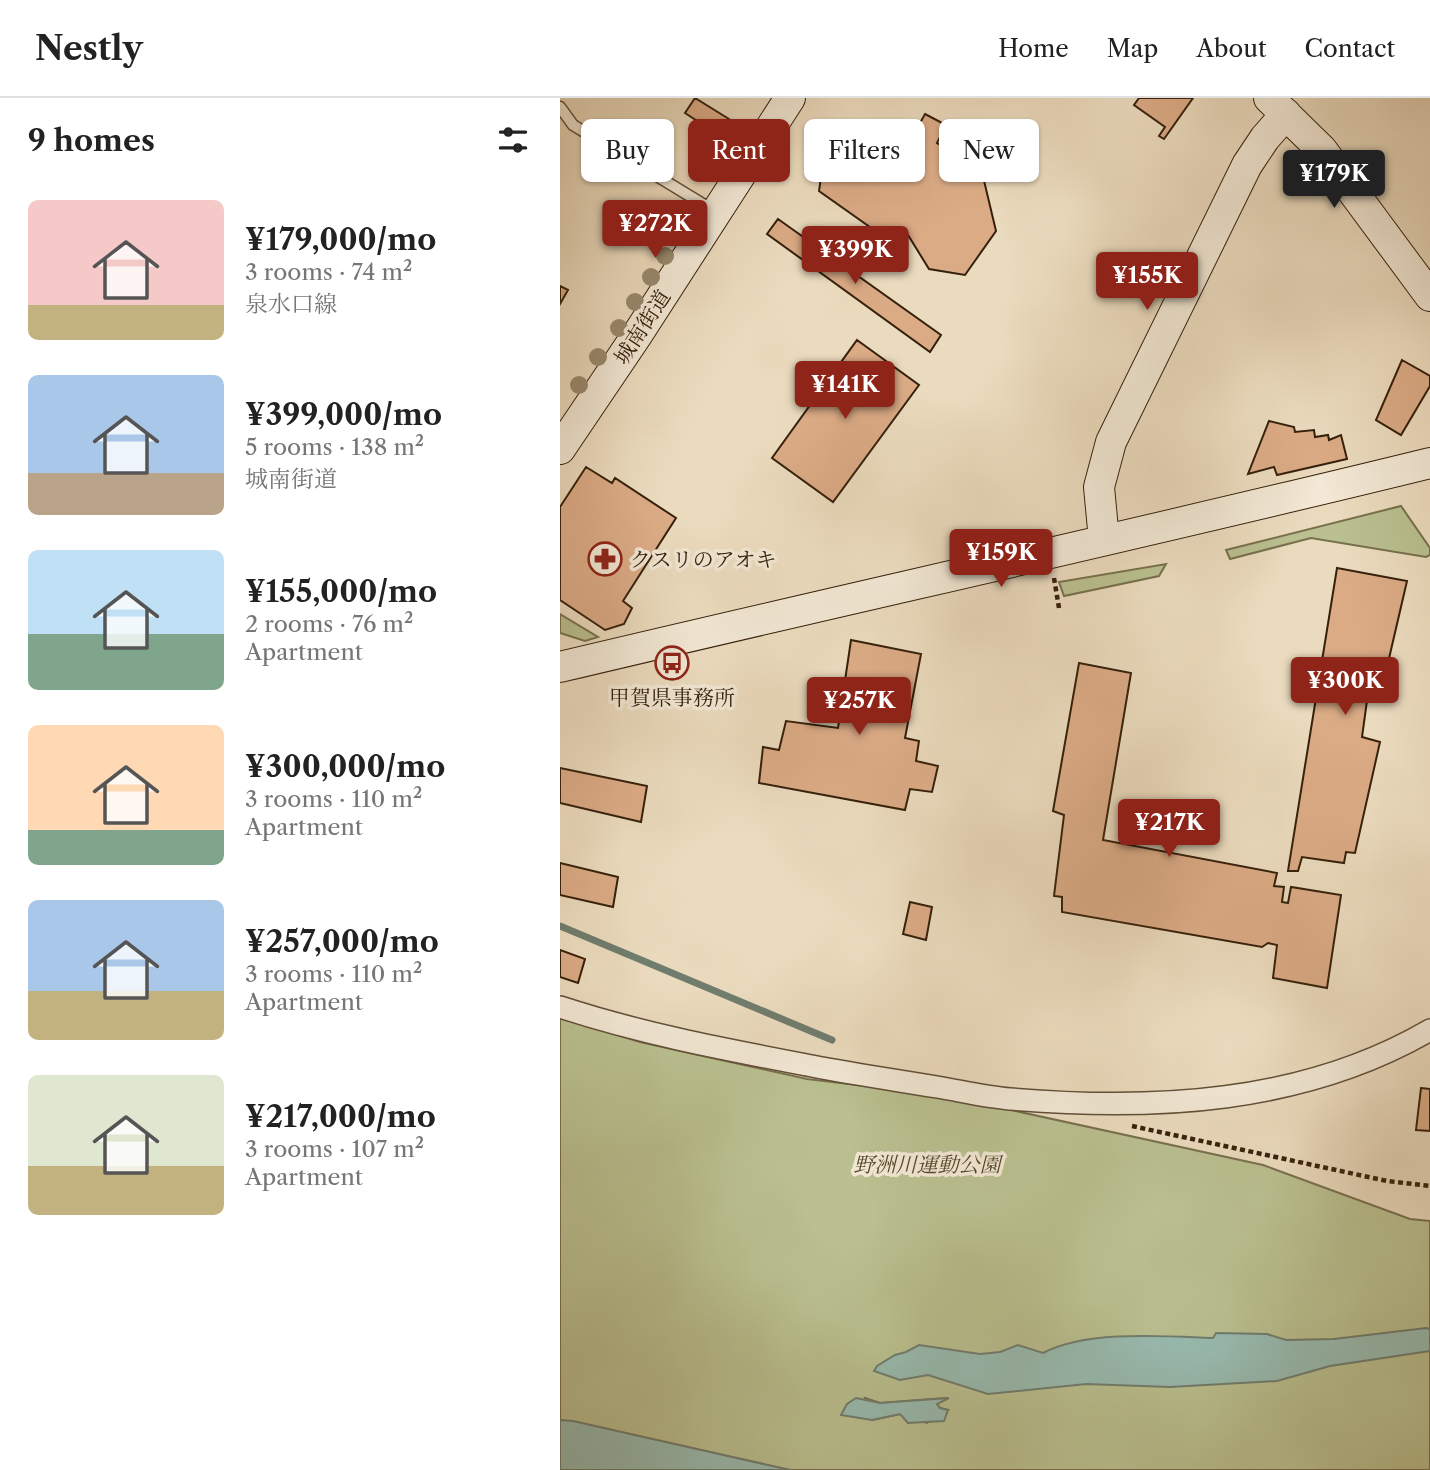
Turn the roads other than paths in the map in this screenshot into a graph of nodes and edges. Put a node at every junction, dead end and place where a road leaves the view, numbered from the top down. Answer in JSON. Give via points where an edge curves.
{"nodes":[{"id":1,"x":790,"y":98,"type":"edge"},
{"id":2,"x":1278,"y":106,"type":"edge"},
{"id":3,"x":560,"y":107,"type":"edge"},
{"id":4,"x":716,"y":212,"type":"junction"},
{"id":5,"x":1430,"y":296,"type":"edge"},
{"id":6,"x":560,"y":449,"type":"edge"},
{"id":7,"x":1430,"y":463,"type":"edge"},
{"id":8,"x":1104,"y":540,"type":"junction"},
{"id":9,"x":560,"y":667,"type":"edge"},
{"id":10,"x":560,"y":1007,"type":"edge"},
{"id":11,"x":1430,"y":1030,"type":"edge"}],
"edges":[{"from":1,"to":4,"type":"street","name":"城南街道"},
{"from":2,"to":5,"type":"street","via":[[1322,150]]},
{"from":2,"to":8,"type":"street","via":[[1111,442],[1099,487]]},
{"from":3,"to":4,"type":"lane","via":[[573,125]]},
{"from":4,"to":6,"type":"street","name":"城南街道"},
{"from":7,"to":8,"type":"street"},
{"from":8,"to":9,"type":"street"},
{"from":10,"to":11,"type":"street","via":[[720,1048],[837,1070],[1009,1099],[1113,1103],[1181,1103],[1319,1079],[1373,1059]]}]}
